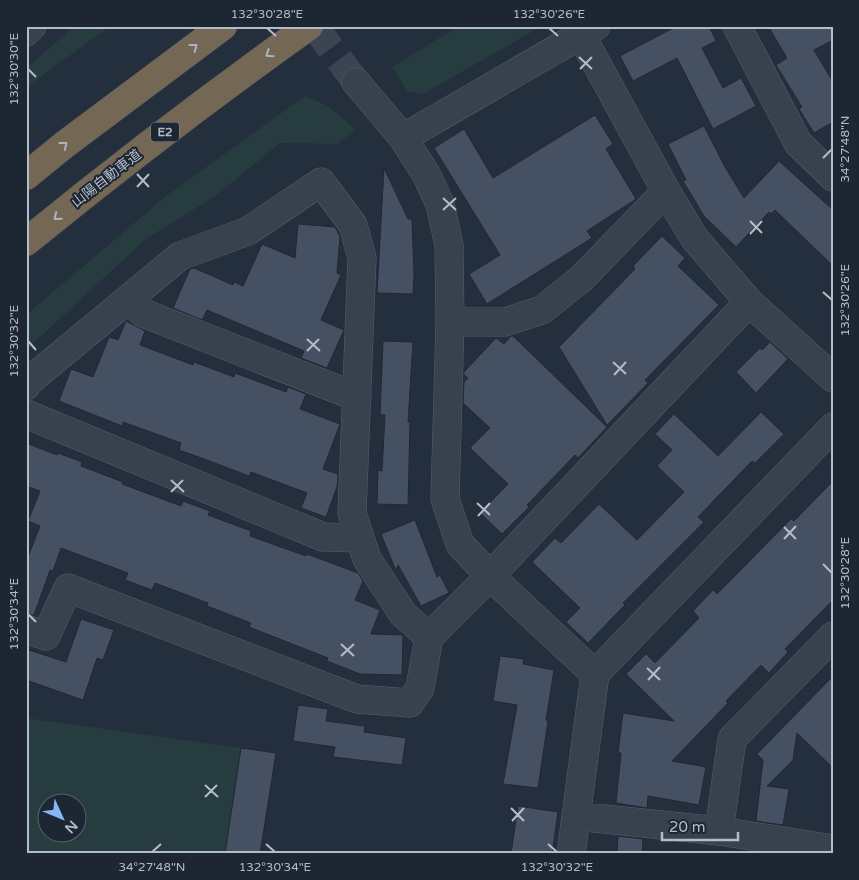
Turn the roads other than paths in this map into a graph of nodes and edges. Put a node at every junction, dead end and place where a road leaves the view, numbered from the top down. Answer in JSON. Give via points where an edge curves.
{"nodes":[{"id":1,"x":32,"y":26,"type":"edge"},
{"id":2,"x":223,"y":26,"type":"edge"},
{"id":3,"x":309,"y":26,"type":"edge"},
{"id":4,"x":736,"y":26,"type":"edge"},
{"id":5,"x":589,"y":30,"type":"edge"},
{"id":6,"x":26,"y":32,"type":"edge"},
{"id":7,"x":356,"y":82,"type":"tunnel mouth"},
{"id":8,"x":402,"y":138,"type":"junction"},
{"id":9,"x":26,"y":176,"type":"edge"},
{"id":10,"x":833,"y":177,"type":"edge"},
{"id":11,"x":666,"y":191,"type":"junction"},
{"id":12,"x":26,"y":242,"type":"edge"},
{"id":13,"x":129,"y":299,"type":"junction"},
{"id":14,"x":749,"y":302,"type":"junction"},
{"id":15,"x":450,"y":322,"type":"junction"},
{"id":16,"x":833,"y":378,"type":"edge"},
{"id":17,"x":26,"y":386,"type":"edge"},
{"id":18,"x":357,"y":398,"type":"junction"},
{"id":19,"x":26,"y":414,"type":"edge"},
{"id":20,"x":833,"y":427,"type":"edge"},
{"id":21,"x":360,"y":538,"type":"junction"},
{"id":22,"x":490,"y":576,"type":"junction"},
{"id":23,"x":26,"y":629,"type":"edge"},
{"id":24,"x":833,"y":636,"type":"edge"},
{"id":25,"x":429,"y":637,"type":"junction"},
{"id":26,"x":595,"y":674,"type":"junction"},
{"id":27,"x":576,"y":816,"type":"junction"},
{"id":28,"x":719,"y":831,"type":"junction"},
{"id":29,"x":833,"y":850,"type":"edge"},
{"id":30,"x":571,"y":854,"type":"edge"}],
"edges":[{"from":1,"to":6,"type":"street"},
{"from":9,"to":2,"type":"highway","one_way":true},
{"from":3,"to":12,"type":"highway","name":"山陽自動車道","number":"E2","one_way":true,"via":[[222,88]]},
{"from":4,"to":10,"type":"street","via":[[798,143]]},
{"from":5,"to":8,"type":"street"},
{"from":5,"to":11,"type":"street"},
{"from":7,"to":8,"type":"street"},
{"from":8,"to":15,"type":"street","via":[[426,174],[440,204],[449,245]]},
{"from":11,"to":14,"type":"street","via":[[695,239]]},
{"from":11,"to":15,"type":"street","via":[[582,278],[542,310],[505,322]]},
{"from":13,"to":17,"type":"street"},
{"from":13,"to":18,"type":"street","via":[[143,313]]},
{"from":13,"to":18,"type":"street","via":[[180,256],[248,231],[321,182],[353,225],[362,258]]},
{"from":14,"to":16,"type":"street"},
{"from":14,"to":22,"type":"street"},
{"from":15,"to":22,"type":"street","via":[[445,499],[460,544]]},
{"from":18,"to":21,"type":"street","via":[[352,513]]},
{"from":19,"to":21,"type":"street","via":[[323,536]]},
{"from":20,"to":26,"type":"street"},
{"from":21,"to":25,"type":"street","via":[[367,559],[403,614]]},
{"from":22,"to":25,"type":"street"},
{"from":22,"to":26,"type":"street"},
{"from":23,"to":25,"type":"street","via":[[46,636],[68,588],[357,699],[410,703],[420,688]]},
{"from":24,"to":28,"type":"street","via":[[732,739]]},
{"from":26,"to":27,"type":"street"},
{"from":27,"to":28,"type":"street"},
{"from":27,"to":30,"type":"street"},
{"from":28,"to":29,"type":"street"}]}
